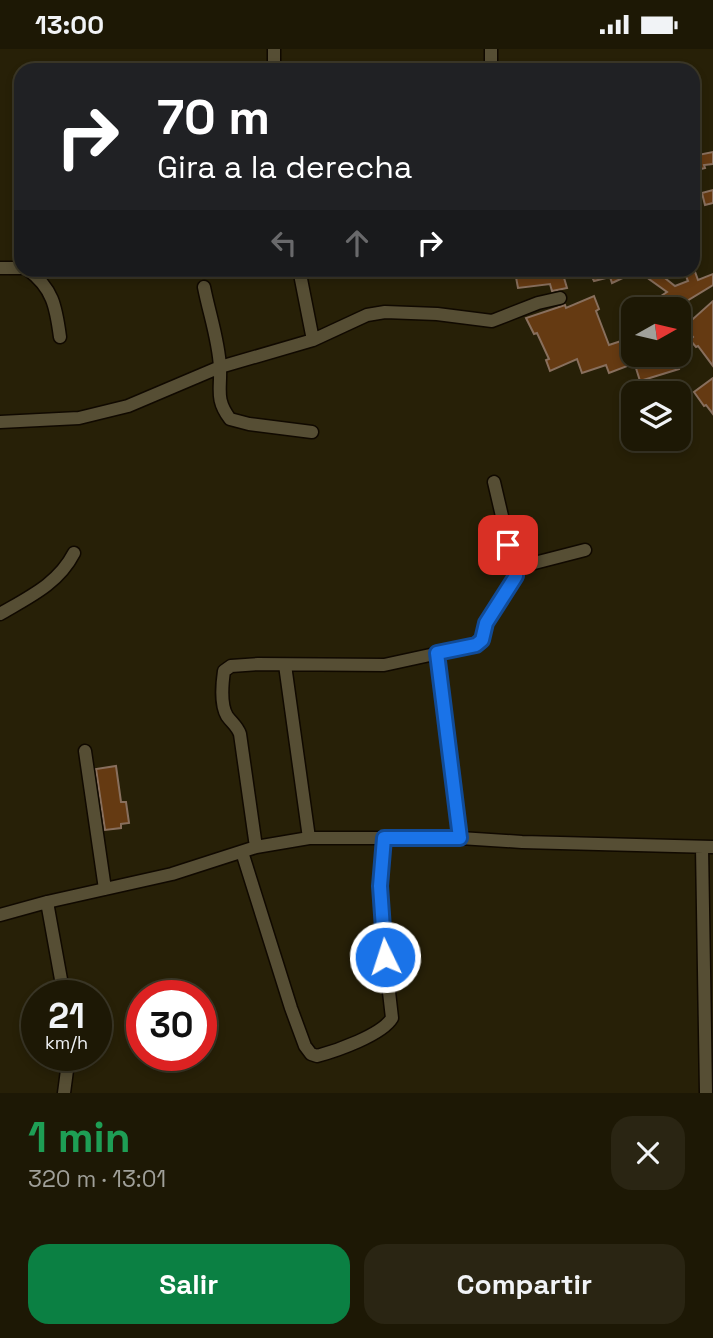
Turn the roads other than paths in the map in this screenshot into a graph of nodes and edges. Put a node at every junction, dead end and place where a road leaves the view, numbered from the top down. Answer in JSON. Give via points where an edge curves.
{"nodes":[{"id":1,"x":38,"y":277,"type":"edge"},
{"id":2,"x":301,"y":277,"type":"edge"},
{"id":3,"x":204,"y":287,"type":"dead end"},
{"id":4,"x":560,"y":298,"type":"dead end"},
{"id":5,"x":60,"y":337,"type":"dead end"},
{"id":6,"x":313,"y":340,"type":"junction"},
{"id":7,"x":220,"y":367,"type":"junction"},
{"id":8,"x":0,"y":422,"type":"edge"},
{"id":9,"x":312,"y":432,"type":"dead end"},
{"id":10,"x":495,"y":482,"type":"dead end"},
{"id":11,"x":585,"y":550,"type":"dead end"},
{"id":12,"x":74,"y":553,"type":"dead end"},
{"id":13,"x":514,"y":568,"type":"junction"},
{"id":14,"x":0,"y":614,"type":"edge"},
{"id":15,"x":437,"y":653,"type":"junction"},
{"id":16,"x":285,"y":665,"type":"junction"},
{"id":17,"x":85,"y":751,"type":"dead end"},
{"id":18,"x":309,"y":838,"type":"junction"},
{"id":19,"x":384,"y":838,"type":"junction"},
{"id":20,"x":460,"y":838,"type":"junction"},
{"id":21,"x":256,"y":847,"type":"junction"},
{"id":22,"x":707,"y":847,"type":"edge"},
{"id":23,"x":242,"y":852,"type":"junction"},
{"id":24,"x":105,"y":889,"type":"junction"},
{"id":25,"x":47,"y":902,"type":"junction"},
{"id":26,"x":0,"y":915,"type":"edge"},
{"id":27,"x":61,"y":980,"type":"edge"},
{"id":28,"x":67,"y":1071,"type":"edge"},
{"id":29,"x":64,"y":1093,"type":"edge"},
{"id":30,"x":706,"y":1093,"type":"edge"}],
"edges":[{"from":1,"to":5,"type":"street","via":[[55,305]]},
{"from":2,"to":6,"type":"street"},
{"from":3,"to":7,"type":"street"},
{"from":4,"to":6,"type":"street","via":[[492,321],[385,311]]},
{"from":6,"to":7,"type":"street"},
{"from":7,"to":8,"type":"street","via":[[128,406],[79,418]]},
{"from":7,"to":9,"type":"street","via":[[221,405],[230,419]]},
{"from":10,"to":13,"type":"street"},
{"from":11,"to":13,"type":"street"},
{"from":12,"to":14,"type":"street","via":[[65,569],[45,587]]},
{"from":13,"to":15,"type":"street","via":[[516,576],[486,623],[482,640]]},
{"from":15,"to":16,"type":"street","via":[[384,664]]},
{"from":15,"to":20,"type":"street"},
{"from":16,"to":18,"type":"street"},
{"from":16,"to":21,"type":"street","via":[[230,666],[224,671],[224,707],[240,734]]},
{"from":17,"to":24,"type":"street"},
{"from":18,"to":19,"type":"street"},
{"from":18,"to":21,"type":"street"},
{"from":19,"to":20,"type":"street"},
{"from":19,"to":23,"type":"street","via":[[380,886],[392,1018],[377,1031],[317,1056],[305,1046],[291,1008]]},
{"from":20,"to":22,"type":"street"},
{"from":21,"to":23,"type":"street"},
{"from":22,"to":30,"type":"street"},
{"from":23,"to":24,"type":"street"},
{"from":24,"to":25,"type":"street"},
{"from":25,"to":26,"type":"street"},
{"from":25,"to":27,"type":"street"},
{"from":28,"to":29,"type":"street"}]}
